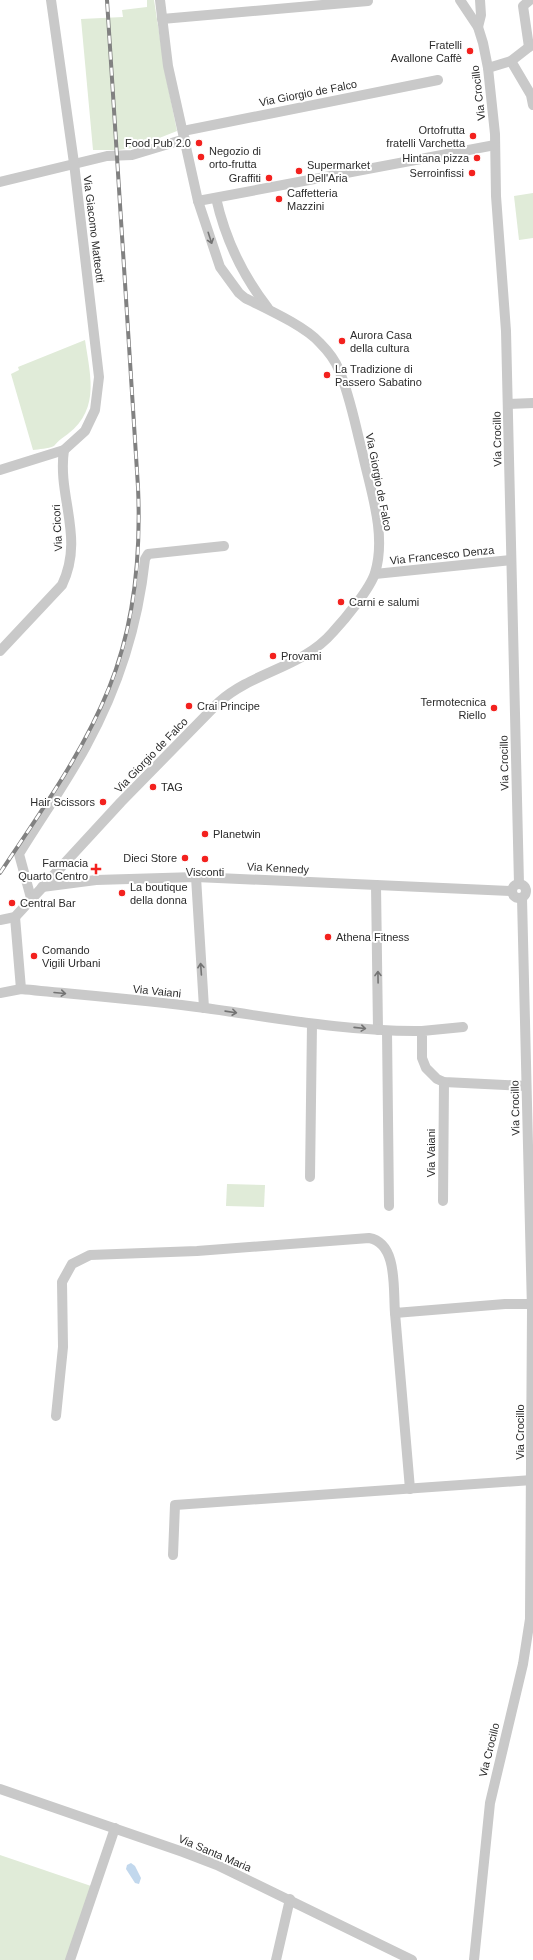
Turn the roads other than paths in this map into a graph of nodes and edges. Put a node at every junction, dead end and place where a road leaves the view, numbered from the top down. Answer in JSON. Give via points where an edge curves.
{"nodes":[{"id":1,"x":51,"y":0,"type":"edge"},
{"id":2,"x":160,"y":0,"type":"edge"},
{"id":3,"x":460,"y":0,"type":"edge"},
{"id":4,"x":480,"y":0,"type":"edge"},
{"id":5,"x":530,"y":0,"type":"edge"},
{"id":6,"x":368,"y":1,"type":"dead end"},
{"id":7,"x":162,"y":19,"type":"junction"},
{"id":8,"x":478,"y":27,"type":"junction"},
{"id":9,"x":531,"y":46,"type":"edge"},
{"id":10,"x":511,"y":61,"type":"junction"},
{"id":11,"x":488,"y":68,"type":"junction"},
{"id":12,"x":438,"y":80,"type":"dead end"},
{"id":13,"x":533,"y":105,"type":"edge"},
{"id":14,"x":184,"y":135,"type":"junction"},
{"id":15,"x":495,"y":145,"type":"junction"},
{"id":16,"x":74,"y":163,"type":"junction"},
{"id":17,"x":0,"y":182,"type":"edge"},
{"id":18,"x":216,"y":198,"type":"junction"},
{"id":19,"x":198,"y":201,"type":"junction"},
{"id":20,"x":254,"y":289,"type":"junction"},
{"id":21,"x":245,"y":298,"type":"junction"},
{"id":22,"x":271,"y":311,"type":"junction"},
{"id":23,"x":533,"y":403,"type":"edge"},
{"id":24,"x":508,"y":404,"type":"junction"},
{"id":25,"x":64,"y":450,"type":"junction"},
{"id":26,"x":0,"y":470,"type":"edge"},
{"id":27,"x":224,"y":546,"type":"dead end"},
{"id":28,"x":511,"y":560,"type":"junction"},
{"id":29,"x":375,"y":574,"type":"junction"},
{"id":30,"x":0,"y":651,"type":"edge"},
{"id":31,"x":196,"y":877,"type":"junction"},
{"id":32,"x":376,"y":885,"type":"junction"},
{"id":33,"x":42,"y":887,"type":"junction"},
{"id":34,"x":522,"y":891,"type":"edge"},
{"id":35,"x":31,"y":898,"type":"junction"},
{"id":36,"x":15,"y":917,"type":"junction"},
{"id":37,"x":0,"y":920,"type":"edge"},
{"id":38,"x":21,"y":990,"type":"junction"},
{"id":39,"x":0,"y":993,"type":"edge"},
{"id":40,"x":204,"y":1008,"type":"junction"},
{"id":41,"x":312,"y":1024,"type":"junction"},
{"id":42,"x":462,"y":1027,"type":"dead end"},
{"id":43,"x":422,"y":1030,"type":"junction"},
{"id":44,"x":383,"y":1031,"type":"junction"},
{"id":45,"x":444,"y":1082,"type":"junction"},
{"id":46,"x":526,"y":1086,"type":"junction"},
{"id":47,"x":310,"y":1177,"type":"dead end"},
{"id":48,"x":531,"y":1186,"type":"edge"},
{"id":49,"x":443,"y":1201,"type":"dead end"},
{"id":50,"x":389,"y":1206,"type":"dead end"},
{"id":51,"x":532,"y":1308,"type":"edge"},
{"id":52,"x":396,"y":1313,"type":"junction"},
{"id":53,"x":56,"y":1416,"type":"dead end"},
{"id":54,"x":532,"y":1447,"type":"edge"},
{"id":55,"x":532,"y":1480,"type":"edge"},
{"id":56,"x":410,"y":1489,"type":"junction"},
{"id":57,"x":173,"y":1555,"type":"dead end"},
{"id":58,"x":530,"y":1642,"type":"edge"},
{"id":59,"x":0,"y":1789,"type":"edge"},
{"id":60,"x":115,"y":1828,"type":"junction"},
{"id":61,"x":290,"y":1899,"type":"junction"},
{"id":62,"x":70,"y":1960,"type":"edge"},
{"id":63,"x":276,"y":1960,"type":"edge"},
{"id":64,"x":412,"y":1960,"type":"edge"},
{"id":65,"x":474,"y":1960,"type":"edge"}],
"edges":[{"from":1,"to":16,"type":"street","name":"Via Giacomo Matteotti"},
{"from":2,"to":7,"type":"street","name":"Via Giorgio de Falco"},
{"from":3,"to":8,"type":"street","name":"Via Crocillo"},
{"from":4,"to":8,"type":"street","via":[[481,16]]},
{"from":5,"to":9,"type":"street","via":[[523,6]]},
{"from":6,"to":7,"type":"street"},
{"from":7,"to":14,"type":"street","name":"Via Giorgio de Falco","via":[[168,66]]},
{"from":8,"to":11,"type":"street","name":"Via Crocillo"},
{"from":9,"to":10,"type":"street"},
{"from":10,"to":11,"type":"street"},
{"from":10,"to":13,"type":"street","via":[[531,95]]},
{"from":11,"to":15,"type":"street","name":"Via Crocillo"},
{"from":12,"to":14,"type":"street","name":"Via Giorgio de Falco"},
{"from":14,"to":16,"type":"street","via":[[132,155],[107,156]]},
{"from":14,"to":19,"type":"street","name":"Via Giorgio de Falco"},
{"from":15,"to":18,"type":"street"},
{"from":15,"to":24,"type":"street","name":"Via Crocillo"},
{"from":16,"to":17,"type":"street"},
{"from":16,"to":25,"type":"street","name":"Via Giacomo Matteotti","via":[[99,392],[96,410],[85,431]]},
{"from":18,"to":19,"type":"street"},
{"from":18,"to":20,"type":"street","name":"Via Giorgio de Falco","via":[[226,234]]},
{"from":19,"to":21,"type":"street","name":"Via Giorgio de Falco","one_way":true,"via":[[220,267]]},
{"from":20,"to":21,"type":"street","via":[[251,295]]},
{"from":20,"to":22,"type":"street","name":"Via Giorgio de Falco"},
{"from":21,"to":22,"type":"street","name":"Via Giorgio de Falco"},
{"from":22,"to":29,"type":"street","name":"Via Giorgio de Falco","via":[[314,336],[339,368],[349,396],[375,511],[379,544]]},
{"from":23,"to":24,"type":"street"},
{"from":24,"to":28,"type":"street","name":"Via Crocillo"},
{"from":25,"to":26,"type":"street"},
{"from":25,"to":30,"type":"street","name":"Via Cicori","via":[[63,467],[72,545],[68,573],[62,585]]},
{"from":27,"to":35,"type":"street","via":[[148,554],[145,559],[136,615],[119,673],[105,708],[72,771],[19,854]]},
{"from":28,"to":29,"type":"street","name":"Via Francesco Denza"},
{"from":28,"to":34,"type":"street","name":"Via Crocillo"},
{"from":29,"to":33,"type":"street","name":"Via Giorgio de Falco","via":[[349,612],[320,647],[286,666],[233,689]]},
{"from":31,"to":32,"type":"street","name":"Via Kennedy"},
{"from":31,"to":33,"type":"street","name":"Via Kennedy","via":[[96,880]]},
{"from":40,"to":31,"type":"street","one_way":true},
{"from":32,"to":34,"type":"street","name":"Via Kennedy"},
{"from":44,"to":32,"type":"street","one_way":true},
{"from":33,"to":35,"type":"street","name":"Via Giorgio de Falco"},
{"from":34,"to":46,"type":"street","name":"Via Crocillo"},
{"from":35,"to":36,"type":"street","name":"Via Giorgio de Falco"},
{"from":36,"to":37,"type":"street"},
{"from":36,"to":38,"type":"street"},
{"from":38,"to":39,"type":"street","name":"Via Vaiani"},
{"from":38,"to":40,"type":"street","name":"Via Vaiani","one_way":true},
{"from":40,"to":41,"type":"street","name":"Via Vaiani","one_way":true},
{"from":41,"to":44,"type":"street","name":"Via Vaiani","one_way":true},
{"from":41,"to":47,"type":"street"},
{"from":42,"to":43,"type":"street","name":"Via Vaiani"},
{"from":43,"to":44,"type":"street","name":"Via Vaiani"},
{"from":43,"to":45,"type":"street","via":[[423,1062],[432,1075]]},
{"from":44,"to":50,"type":"street"},
{"from":45,"to":46,"type":"street"},
{"from":45,"to":49,"type":"street","name":"Via Vaiani"},
{"from":46,"to":48,"type":"street","name":"Via Crocillo"},
{"from":48,"to":51,"type":"street","name":"Via Crocillo"},
{"from":51,"to":52,"type":"street","via":[[505,1304]]},
{"from":51,"to":54,"type":"street","name":"Via Crocillo"},
{"from":52,"to":53,"type":"street","via":[[389,1254],[381,1243],[373,1239],[197,1251],[90,1255],[72,1264],[62,1282],[64,1347]]},
{"from":52,"to":56,"type":"street"},
{"from":54,"to":55,"type":"street","name":"Via Crocillo"},
{"from":55,"to":56,"type":"street"},
{"from":55,"to":58,"type":"street","name":"Via Crocillo"},
{"from":56,"to":57,"type":"street","via":[[175,1505]]},
{"from":58,"to":65,"type":"street","name":"Via Crocillo","via":[[490,1803]]},
{"from":59,"to":60,"type":"street","name":"Via Santa Maria"},
{"from":60,"to":61,"type":"street","name":"Via Santa Maria","via":[[217,1866]]},
{"from":60,"to":62,"type":"street"},
{"from":61,"to":63,"type":"street"},
{"from":61,"to":64,"type":"street","name":"Via Santa Maria"}]}
